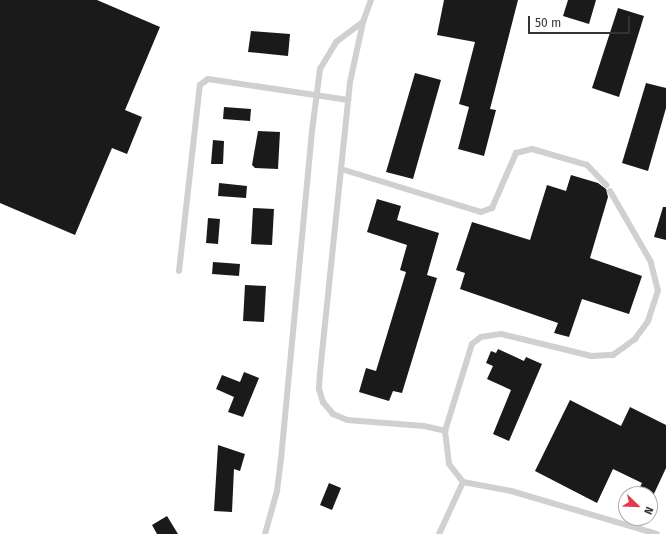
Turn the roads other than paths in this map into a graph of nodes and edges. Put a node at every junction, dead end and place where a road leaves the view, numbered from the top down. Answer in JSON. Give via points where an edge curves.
{"nodes":[{"id":1,"x":372,"y":0,"type":"edge"},
{"id":2,"x":363,"y":22,"type":"junction"},
{"id":3,"x":317,"y":95,"type":"junction"},
{"id":4,"x":348,"y":100,"type":"junction"},
{"id":5,"x":341,"y":169,"type":"junction"},
{"id":6,"x":179,"y":271,"type":"dead end"},
{"id":7,"x":445,"y":431,"type":"junction"},
{"id":8,"x":463,"y":482,"type":"junction"},
{"id":9,"x":265,"y":534,"type":"edge"},
{"id":10,"x":439,"y":534,"type":"edge"},
{"id":11,"x":657,"y":534,"type":"edge"}],
"edges":[{"from":1,"to":2,"type":"lane"},
{"from":2,"to":3,"type":"lane","via":[[336,42],[320,69]]},
{"from":2,"to":4,"type":"lane"},
{"from":3,"to":4,"type":"lane"},
{"from":3,"to":6,"type":"lane","via":[[208,79],[200,85]]},
{"from":3,"to":9,"type":"lane","via":[[281,459],[277,491]]},
{"from":4,"to":5,"type":"lane"},
{"from":5,"to":7,"type":"lane","via":[[320,373],[319,389],[323,402],[333,414],[347,420],[424,426]]},
{"from":5,"to":7,"type":"lane","via":[[481,212],[492,208],[516,153],[526,150],[587,165],[608,188],[651,262],[658,291],[648,321],[636,338],[613,355],[592,356],[502,334],[481,337],[472,344]]},
{"from":7,"to":8,"type":"lane","via":[[448,464]]},
{"from":8,"to":10,"type":"lane"},
{"from":8,"to":11,"type":"lane","via":[[511,491]]}]}
